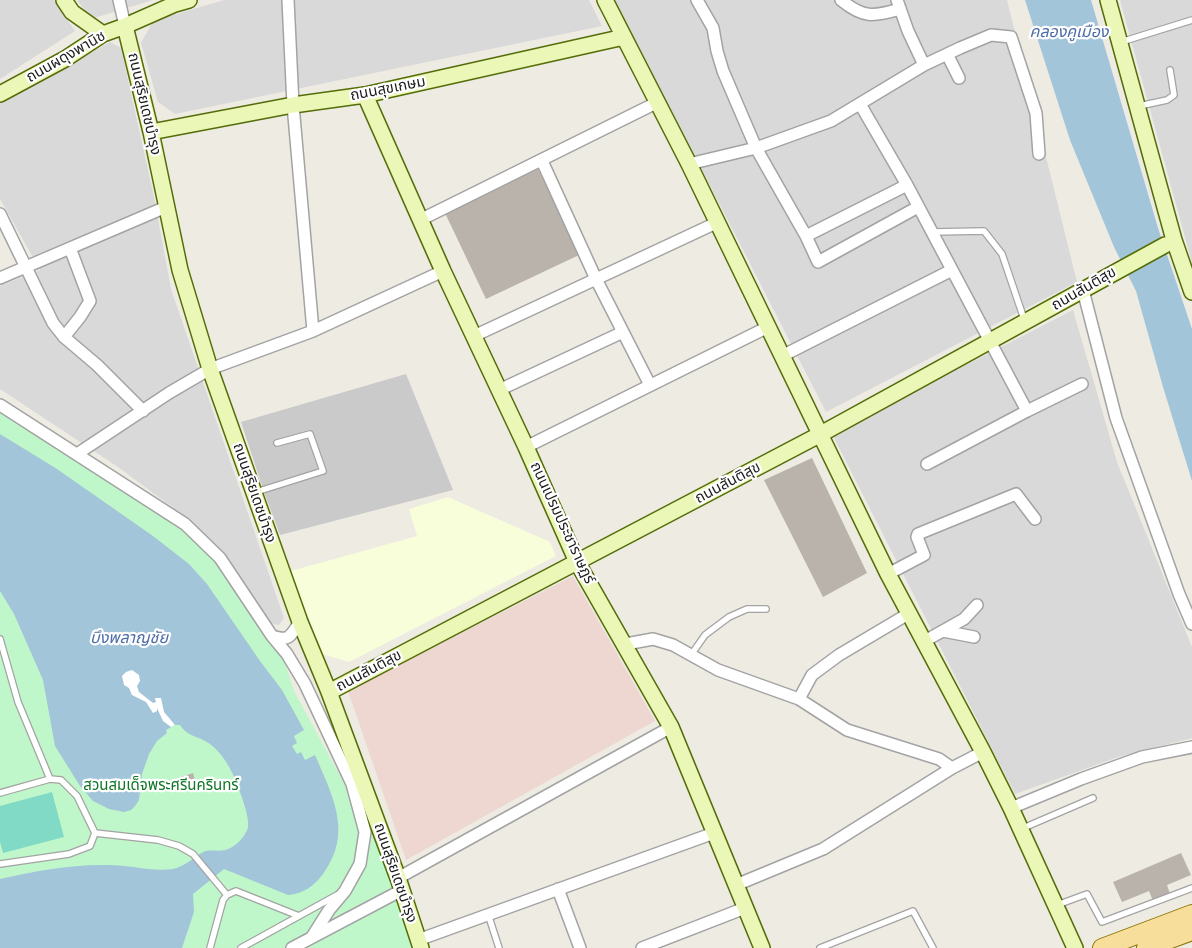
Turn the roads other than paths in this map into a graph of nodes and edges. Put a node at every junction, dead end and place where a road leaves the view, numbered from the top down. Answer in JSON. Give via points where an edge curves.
{"nodes":[{"id":1,"x":64,"y":0,"type":"edge"},
{"id":2,"x":119,"y":0,"type":"edge"},
{"id":3,"x":189,"y":0,"type":"edge"},
{"id":4,"x":288,"y":0,"type":"edge"},
{"id":5,"x":605,"y":0,"type":"edge"},
{"id":6,"x":697,"y":0,"type":"edge"},
{"id":7,"x":841,"y":0,"type":"edge"},
{"id":8,"x":1108,"y":0,"type":"edge"},
{"id":9,"x":898,"y":5,"type":"edge"},
{"id":10,"x":1192,"y":20,"type":"edge"},
{"id":11,"x":126,"y":26,"type":"junction"},
{"id":12,"x":102,"y":34,"type":"junction"},
{"id":13,"x":624,"y":37,"type":"junction"},
{"id":14,"x":1119,"y":42,"type":"junction"},
{"id":15,"x":947,"y":54,"type":"junction"},
{"id":16,"x":924,"y":65,"type":"junction"},
{"id":17,"x":1170,"y":70,"type":"dead end"},
{"id":18,"x":959,"y":78,"type":"dead end"},
{"id":19,"x":0,"y":94,"type":"edge"},
{"id":20,"x":365,"y":95,"type":"junction"},
{"id":21,"x":658,"y":102,"type":"junction"},
{"id":22,"x":860,"y":104,"type":"junction"},
{"id":23,"x":293,"y":105,"type":"junction"},
{"id":24,"x":1137,"y":107,"type":"junction"},
{"id":25,"x":152,"y":132,"type":"junction"},
{"id":26,"x":756,"y":148,"type":"junction"},
{"id":27,"x":1039,"y":154,"type":"dead end"},
{"id":28,"x":542,"y":161,"type":"junction"},
{"id":29,"x":689,"y":164,"type":"junction"},
{"id":30,"x":907,"y":186,"type":"junction"},
{"id":31,"x":166,"y":207,"type":"junction"},
{"id":32,"x":918,"y":207,"type":"junction"},
{"id":33,"x":0,"y":214,"type":"edge"},
{"id":34,"x":420,"y":220,"type":"junction"},
{"id":35,"x":716,"y":223,"type":"junction"},
{"id":36,"x":932,"y":232,"type":"junction"},
{"id":37,"x":806,"y":236,"type":"junction"},
{"id":38,"x":1169,"y":243,"type":"junction"},
{"id":39,"x":70,"y":248,"type":"junction"},
{"id":40,"x":27,"y":266,"type":"junction"},
{"id":41,"x":952,"y":270,"type":"junction"},
{"id":42,"x":443,"y":272,"type":"junction"},
{"id":43,"x":0,"y":278,"type":"edge"},
{"id":44,"x":596,"y":279,"type":"junction"},
{"id":45,"x":1083,"y":290,"type":"junction"},
{"id":46,"x":1192,"y":292,"type":"edge"},
{"id":47,"x":1025,"y":323,"type":"junction"},
{"id":48,"x":768,"y":328,"type":"junction"},
{"id":49,"x":313,"y":331,"type":"junction"},
{"id":50,"x":623,"y":332,"type":"junction"},
{"id":51,"x":474,"y":336,"type":"junction"},
{"id":52,"x":64,"y":337,"type":"junction"},
{"id":53,"x":990,"y":342,"type":"junction"},
{"id":54,"x":782,"y":356,"type":"junction"},
{"id":55,"x":210,"y":369,"type":"junction"},
{"id":56,"x":1082,"y":384,"type":"dead end"},
{"id":57,"x":650,"y":385,"type":"junction"},
{"id":58,"x":499,"y":390,"type":"junction"},
{"id":59,"x":0,"y":405,"type":"edge"},
{"id":60,"x":143,"y":411,"type":"junction"},
{"id":61,"x":1027,"y":411,"type":"junction"},
{"id":62,"x":819,"y":435,"type":"junction"},
{"id":63,"x":277,"y":443,"type":"dead end"},
{"id":64,"x":526,"y":447,"type":"junction"},
{"id":65,"x":77,"y":454,"type":"junction"},
{"id":66,"x":926,"y":464,"type":"dead end"},
{"id":67,"x":254,"y":493,"type":"junction"},
{"id":68,"x":1035,"y":519,"type":"dead end"},
{"id":69,"x":577,"y":562,"type":"junction"},
{"id":70,"x":888,"y":574,"type":"junction"},
{"id":71,"x":977,"y":605,"type":"dead end"},
{"id":72,"x":766,"y":609,"type":"dead end"},
{"id":73,"x":908,"y":614,"type":"junction"},
{"id":74,"x":300,"y":622,"type":"junction"},
{"id":75,"x":1192,"y":624,"type":"edge"},
{"id":76,"x":944,"y":631,"type":"junction"},
{"id":77,"x":272,"y":636,"type":"junction"},
{"id":78,"x":974,"y":637,"type":"dead end"},
{"id":79,"x":0,"y":640,"type":"edge"},
{"id":80,"x":923,"y":642,"type":"junction"},
{"id":81,"x":626,"y":644,"type":"junction"},
{"id":82,"x":692,"y":655,"type":"junction"},
{"id":83,"x":329,"y":692,"type":"junction"},
{"id":84,"x":799,"y":699,"type":"junction"},
{"id":85,"x":671,"y":727,"type":"junction"},
{"id":86,"x":1192,"y":747,"type":"edge"},
{"id":87,"x":983,"y":752,"type":"junction"},
{"id":88,"x":952,"y":768,"type":"junction"},
{"id":89,"x":50,"y":779,"type":"junction"},
{"id":90,"x":0,"y":793,"type":"edge"},
{"id":91,"x":1093,"y":798,"type":"dead end"},
{"id":92,"x":1011,"y":808,"type":"junction"},
{"id":93,"x":1021,"y":829,"type":"junction"},
{"id":94,"x":95,"y":833,"type":"junction"},
{"id":95,"x":714,"y":833,"type":"junction"},
{"id":96,"x":0,"y":864,"type":"edge"},
{"id":97,"x":400,"y":884,"type":"junction"},
{"id":98,"x":736,"y":885,"type":"junction"},
{"id":99,"x":1192,"y":888,"type":"edge"},
{"id":100,"x":558,"y":889,"type":"junction"},
{"id":101,"x":345,"y":891,"type":"junction"},
{"id":102,"x":227,"y":895,"type":"junction"},
{"id":103,"x":1056,"y":906,"type":"junction"},
{"id":104,"x":745,"y":908,"type":"junction"},
{"id":105,"x":488,"y":914,"type":"junction"},
{"id":106,"x":1192,"y":914,"type":"edge"},
{"id":107,"x":299,"y":916,"type":"junction"},
{"id":108,"x":1192,"y":931,"type":"edge"},
{"id":109,"x":312,"y":937,"type":"junction"},
{"id":110,"x":419,"y":944,"type":"edge"},
{"id":111,"x":210,"y":948,"type":"edge"},
{"id":112,"x":241,"y":948,"type":"edge"},
{"id":113,"x":292,"y":948,"type":"edge"},
{"id":114,"x":499,"y":948,"type":"edge"},
{"id":115,"x":580,"y":948,"type":"edge"},
{"id":116,"x":642,"y":948,"type":"edge"},
{"id":117,"x":762,"y":948,"type":"edge"},
{"id":118,"x":820,"y":948,"type":"edge"},
{"id":119,"x":933,"y":948,"type":"edge"},
{"id":120,"x":1075,"y":948,"type":"edge"},
{"id":121,"x":1102,"y":948,"type":"edge"},
{"id":122,"x":1146,"y":948,"type":"edge"}],
"edges":[{"from":1,"to":12,"type":"street","via":[[72,12]]},
{"from":2,"to":11,"type":"street"},
{"from":3,"to":11,"type":"street","name":"ถนนผดุงพานิช"},
{"from":4,"to":23,"type":"street"},
{"from":5,"to":13,"type":"street"},
{"from":6,"to":26,"type":"street","via":[[713,28],[723,71]]},
{"from":7,"to":9,"type":"street","via":[[858,12],[878,16]]},
{"from":8,"to":14,"type":"street"},
{"from":9,"to":16,"type":"street"},
{"from":10,"to":14,"type":"lane"},
{"from":11,"to":12,"type":"street","name":"ถนนผดุงพานิช"},
{"from":11,"to":25,"type":"street","name":"ถนนสุริยเดชบำรุง"},
{"from":12,"to":19,"type":"street","name":"ถนนผดุงพานิช","via":[[65,59]]},
{"from":13,"to":20,"type":"street","name":"ถนนสุขเกษม"},
{"from":13,"to":21,"type":"street"},
{"from":14,"to":24,"type":"street"},
{"from":15,"to":16,"type":"street"},
{"from":15,"to":18,"type":"street"},
{"from":15,"to":27,"type":"street","via":[[991,35],[1011,37],[1036,113]]},
{"from":16,"to":22,"type":"street"},
{"from":17,"to":24,"type":"lane","via":[[1174,95],[1167,100]]},
{"from":20,"to":23,"type":"street","name":"ถนนสุขเกษม"},
{"from":20,"to":34,"type":"street","name":"ถนนเปรมประชาราษฏร์"},
{"from":21,"to":28,"type":"street"},
{"from":21,"to":29,"type":"street"},
{"from":22,"to":26,"type":"street","via":[[831,121]]},
{"from":22,"to":30,"type":"street"},
{"from":23,"to":25,"type":"street","name":"ถนนสุขเกษม"},
{"from":23,"to":49,"type":"street"},
{"from":24,"to":38,"type":"street"},
{"from":25,"to":31,"type":"street","name":"ถนนสุริยเดชบำรุง"},
{"from":26,"to":29,"type":"street"},
{"from":26,"to":37,"type":"street"},
{"from":28,"to":34,"type":"street"},
{"from":28,"to":44,"type":"street"},
{"from":29,"to":35,"type":"street"},
{"from":30,"to":32,"type":"street"},
{"from":30,"to":37,"type":"street"},
{"from":31,"to":39,"type":"street"},
{"from":31,"to":55,"type":"street","name":"ถนนสุริยเดชบำรุง","via":[[180,270]]},
{"from":32,"to":36,"type":"street"},
{"from":32,"to":37,"type":"street","via":[[818,262]]},
{"from":33,"to":40,"type":"street"},
{"from":34,"to":42,"type":"street","name":"ถนนเปรมประชาราษฏร์"},
{"from":35,"to":44,"type":"street"},
{"from":35,"to":48,"type":"street"},
{"from":36,"to":41,"type":"street"},
{"from":36,"to":47,"type":"lane","via":[[984,231],[1002,254]]},
{"from":38,"to":45,"type":"street","name":"ถนนสันติสุข"},
{"from":38,"to":46,"type":"street"},
{"from":39,"to":40,"type":"street"},
{"from":39,"to":52,"type":"street","via":[[90,301]]},
{"from":40,"to":43,"type":"street"},
{"from":40,"to":52,"type":"street","via":[[53,323]]},
{"from":41,"to":53,"type":"street"},
{"from":41,"to":54,"type":"street"},
{"from":42,"to":49,"type":"street"},
{"from":42,"to":51,"type":"street","name":"ถนนเปรมประชาราษฏร์"},
{"from":44,"to":50,"type":"street"},
{"from":44,"to":51,"type":"street"},
{"from":45,"to":47,"type":"street","name":"ถนนสันติสุข"},
{"from":45,"to":75,"type":"street","via":[[1116,418]]},
{"from":47,"to":53,"type":"street","name":"ถนนสันติสุข"},
{"from":48,"to":54,"type":"street"},
{"from":48,"to":57,"type":"street"},
{"from":49,"to":55,"type":"street"},
{"from":50,"to":57,"type":"street"},
{"from":50,"to":58,"type":"street"},
{"from":51,"to":58,"type":"street","name":"ถนนเปรมประชาราษฏร์"},
{"from":52,"to":60,"type":"street"},
{"from":53,"to":61,"type":"street"},
{"from":53,"to":62,"type":"street","name":"ถนนสันติสุข"},
{"from":54,"to":62,"type":"street"},
{"from":55,"to":60,"type":"street"},
{"from":55,"to":67,"type":"street","name":"ถนนสุริยเดชบำรุง"},
{"from":56,"to":61,"type":"street"},
{"from":57,"to":64,"type":"street"},
{"from":58,"to":64,"type":"street","name":"ถนนเปรมประชาราษฏร์"},
{"from":59,"to":65,"type":"street"},
{"from":60,"to":65,"type":"street"},
{"from":61,"to":66,"type":"street"},
{"from":62,"to":69,"type":"street","name":"ถนนสันติสุข"},
{"from":62,"to":70,"type":"street"},
{"from":63,"to":67,"type":"lane","via":[[310,434],[323,471]]},
{"from":64,"to":69,"type":"street","name":"ถนนเปรมประชาราษฏร์"},
{"from":65,"to":77,"type":"street","via":[[184,524],[220,558]]},
{"from":67,"to":74,"type":"street","name":"ถนนสุริยเดชบำรุง"},
{"from":68,"to":70,"type":"street","via":[[1016,494],[918,534],[924,555]]},
{"from":69,"to":81,"type":"street","name":"ถนนเปรมประชาราษฏร์"},
{"from":69,"to":83,"type":"street","name":"ถนนสันติสุข"},
{"from":70,"to":73,"type":"street"},
{"from":71,"to":76,"type":"street","via":[[964,619]]},
{"from":72,"to":82,"type":"lane","via":[[747,609],[729,617],[704,636]]},
{"from":73,"to":80,"type":"street"},
{"from":73,"to":84,"type":"street","via":[[812,675]]},
{"from":74,"to":77,"type":"street","via":[[289,638],[283,640]]},
{"from":74,"to":83,"type":"street","name":"ถนนสุริยเดชบำรุง"},
{"from":76,"to":78,"type":"street"},
{"from":76,"to":80,"type":"street"},
{"from":77,"to":101,"type":"street","via":[[305,684],[352,784],[365,832],[360,864]]},
{"from":79,"to":89,"type":"lane","via":[[18,702]]},
{"from":80,"to":87,"type":"street"},
{"from":81,"to":82,"type":"street","via":[[653,639],[673,644]]},
{"from":81,"to":85,"type":"street","name":"ถนนเปรมประชาราษฏร์"},
{"from":82,"to":84,"type":"street","via":[[718,670]]},
{"from":83,"to":97,"type":"street","name":"ถนนสุริยเดชบำรุง"},
{"from":84,"to":88,"type":"street","via":[[847,730],[939,759]]},
{"from":85,"to":95,"type":"street","name":"ถนนเปรมประชาราษฏร์"},
{"from":85,"to":97,"type":"street"},
{"from":86,"to":92,"type":"street","via":[[1142,757]]},
{"from":87,"to":88,"type":"street"},
{"from":87,"to":92,"type":"street"},
{"from":88,"to":98,"type":"street","via":[[823,849]]},
{"from":89,"to":90,"type":"lane"},
{"from":89,"to":94,"type":"lane","via":[[61,780],[76,796]]},
{"from":91,"to":93,"type":"lane"},
{"from":92,"to":93,"type":"street"},
{"from":93,"to":103,"type":"street"},
{"from":94,"to":96,"type":"lane","via":[[90,846],[76,851]]},
{"from":94,"to":102,"type":"lane","via":[[158,840],[179,846],[193,854]]},
{"from":95,"to":98,"type":"street","name":"ถนนเปรมประชาราษฏร์"},
{"from":95,"to":100,"type":"street"},
{"from":97,"to":109,"type":"street"},
{"from":97,"to":110,"type":"street","name":"ถนนสุริยเดชบำรุง"},
{"from":98,"to":104,"type":"street","name":"ถนนเปรมประชาราษฏร์"},
{"from":99,"to":103,"type":"lane","via":[[1102,922],[1087,894]]},
{"from":100,"to":105,"type":"street"},
{"from":100,"to":115,"type":"street"},
{"from":101,"to":107,"type":"lane"},
{"from":101,"to":109,"type":"street"},
{"from":102,"to":107,"type":"lane","via":[[236,892]]},
{"from":102,"to":111,"type":"lane","via":[[222,900]]},
{"from":103,"to":120,"type":"street"},
{"from":104,"to":116,"type":"street"},
{"from":104,"to":117,"type":"street","name":"ถนนเปรมประชาราษฏร์"},
{"from":105,"to":110,"type":"street"},
{"from":105,"to":114,"type":"lane"},
{"from":106,"to":121,"type":"main road"},
{"from":107,"to":112,"type":"lane"},
{"from":108,"to":122,"type":"main road"},
{"from":109,"to":113,"type":"street"},
{"from":118,"to":119,"type":"lane","via":[[913,910]]}]}
